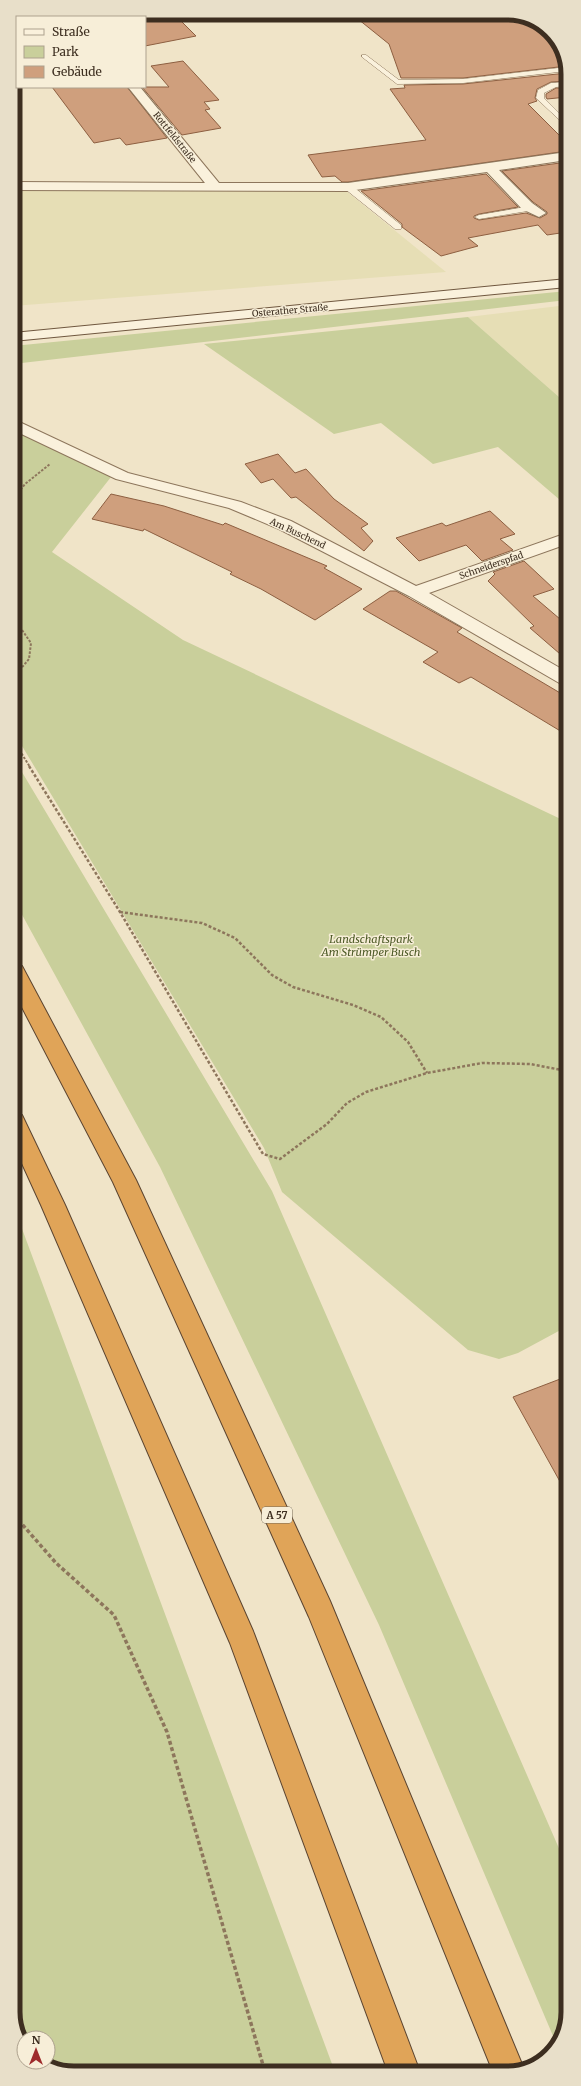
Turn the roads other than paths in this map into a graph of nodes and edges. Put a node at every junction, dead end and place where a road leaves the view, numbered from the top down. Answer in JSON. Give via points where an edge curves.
{"nodes":[{"id":1,"x":364,"y":56,"type":"dead end"},
{"id":2,"x":561,"y":70,"type":"edge"},
{"id":3,"x":561,"y":85,"type":"edge"},
{"id":4,"x":135,"y":88,"type":"edge"},
{"id":5,"x":561,"y":119,"type":"edge"},
{"id":6,"x":561,"y":157,"type":"edge"},
{"id":7,"x":490,"y":168,"type":"junction"},
{"id":8,"x":20,"y":186,"type":"edge"},
{"id":9,"x":348,"y":187,"type":"junction"},
{"id":10,"x":216,"y":188,"type":"junction"},
{"id":11,"x":535,"y":211,"type":"joint"},
{"id":12,"x":479,"y":217,"type":"dead end"},
{"id":13,"x":398,"y":227,"type":"dead end"},
{"id":14,"x":561,"y":284,"type":"edge"},
{"id":15,"x":20,"y":336,"type":"edge"},
{"id":16,"x":20,"y":427,"type":"edge"},
{"id":17,"x":561,"y":540,"type":"edge"},
{"id":18,"x":415,"y":592,"type":"junction"},
{"id":19,"x":561,"y":677,"type":"edge"},
{"id":20,"x":20,"y":983,"type":"edge"},
{"id":21,"x":20,"y":1135,"type":"edge"},
{"id":22,"x":402,"y":2066,"type":"edge"},
{"id":23,"x":507,"y":2066,"type":"edge"}],
"edges":[{"from":1,"to":2,"type":"lane","via":[[397,82],[463,81]]},
{"from":3,"to":5,"type":"lane","via":[[545,88],[540,98]]},
{"from":4,"to":10,"type":"street","name":"Rottfeldstraße"},
{"from":6,"to":7,"type":"street"},
{"from":7,"to":9,"type":"street"},
{"from":7,"to":11,"type":"street"},
{"from":8,"to":10,"type":"street"},
{"from":9,"to":10,"type":"street"},
{"from":9,"to":13,"type":"lane"},
{"from":11,"to":12,"type":"lane"},
{"from":14,"to":15,"type":"street","name":"Osterather Straße"},
{"from":16,"to":18,"type":"street","name":"Am Buschend","via":[[122,476],[235,505],[278,522]]},
{"from":17,"to":18,"type":"street","name":"Schneiderspfad"},
{"from":18,"to":19,"type":"street","name":"Am Buschend"},
{"from":20,"to":23,"type":"highway","number":"A 57","via":[[124,1180],[320,1611]]},
{"from":21,"to":22,"type":"highway","via":[[243,1641]]}]}
